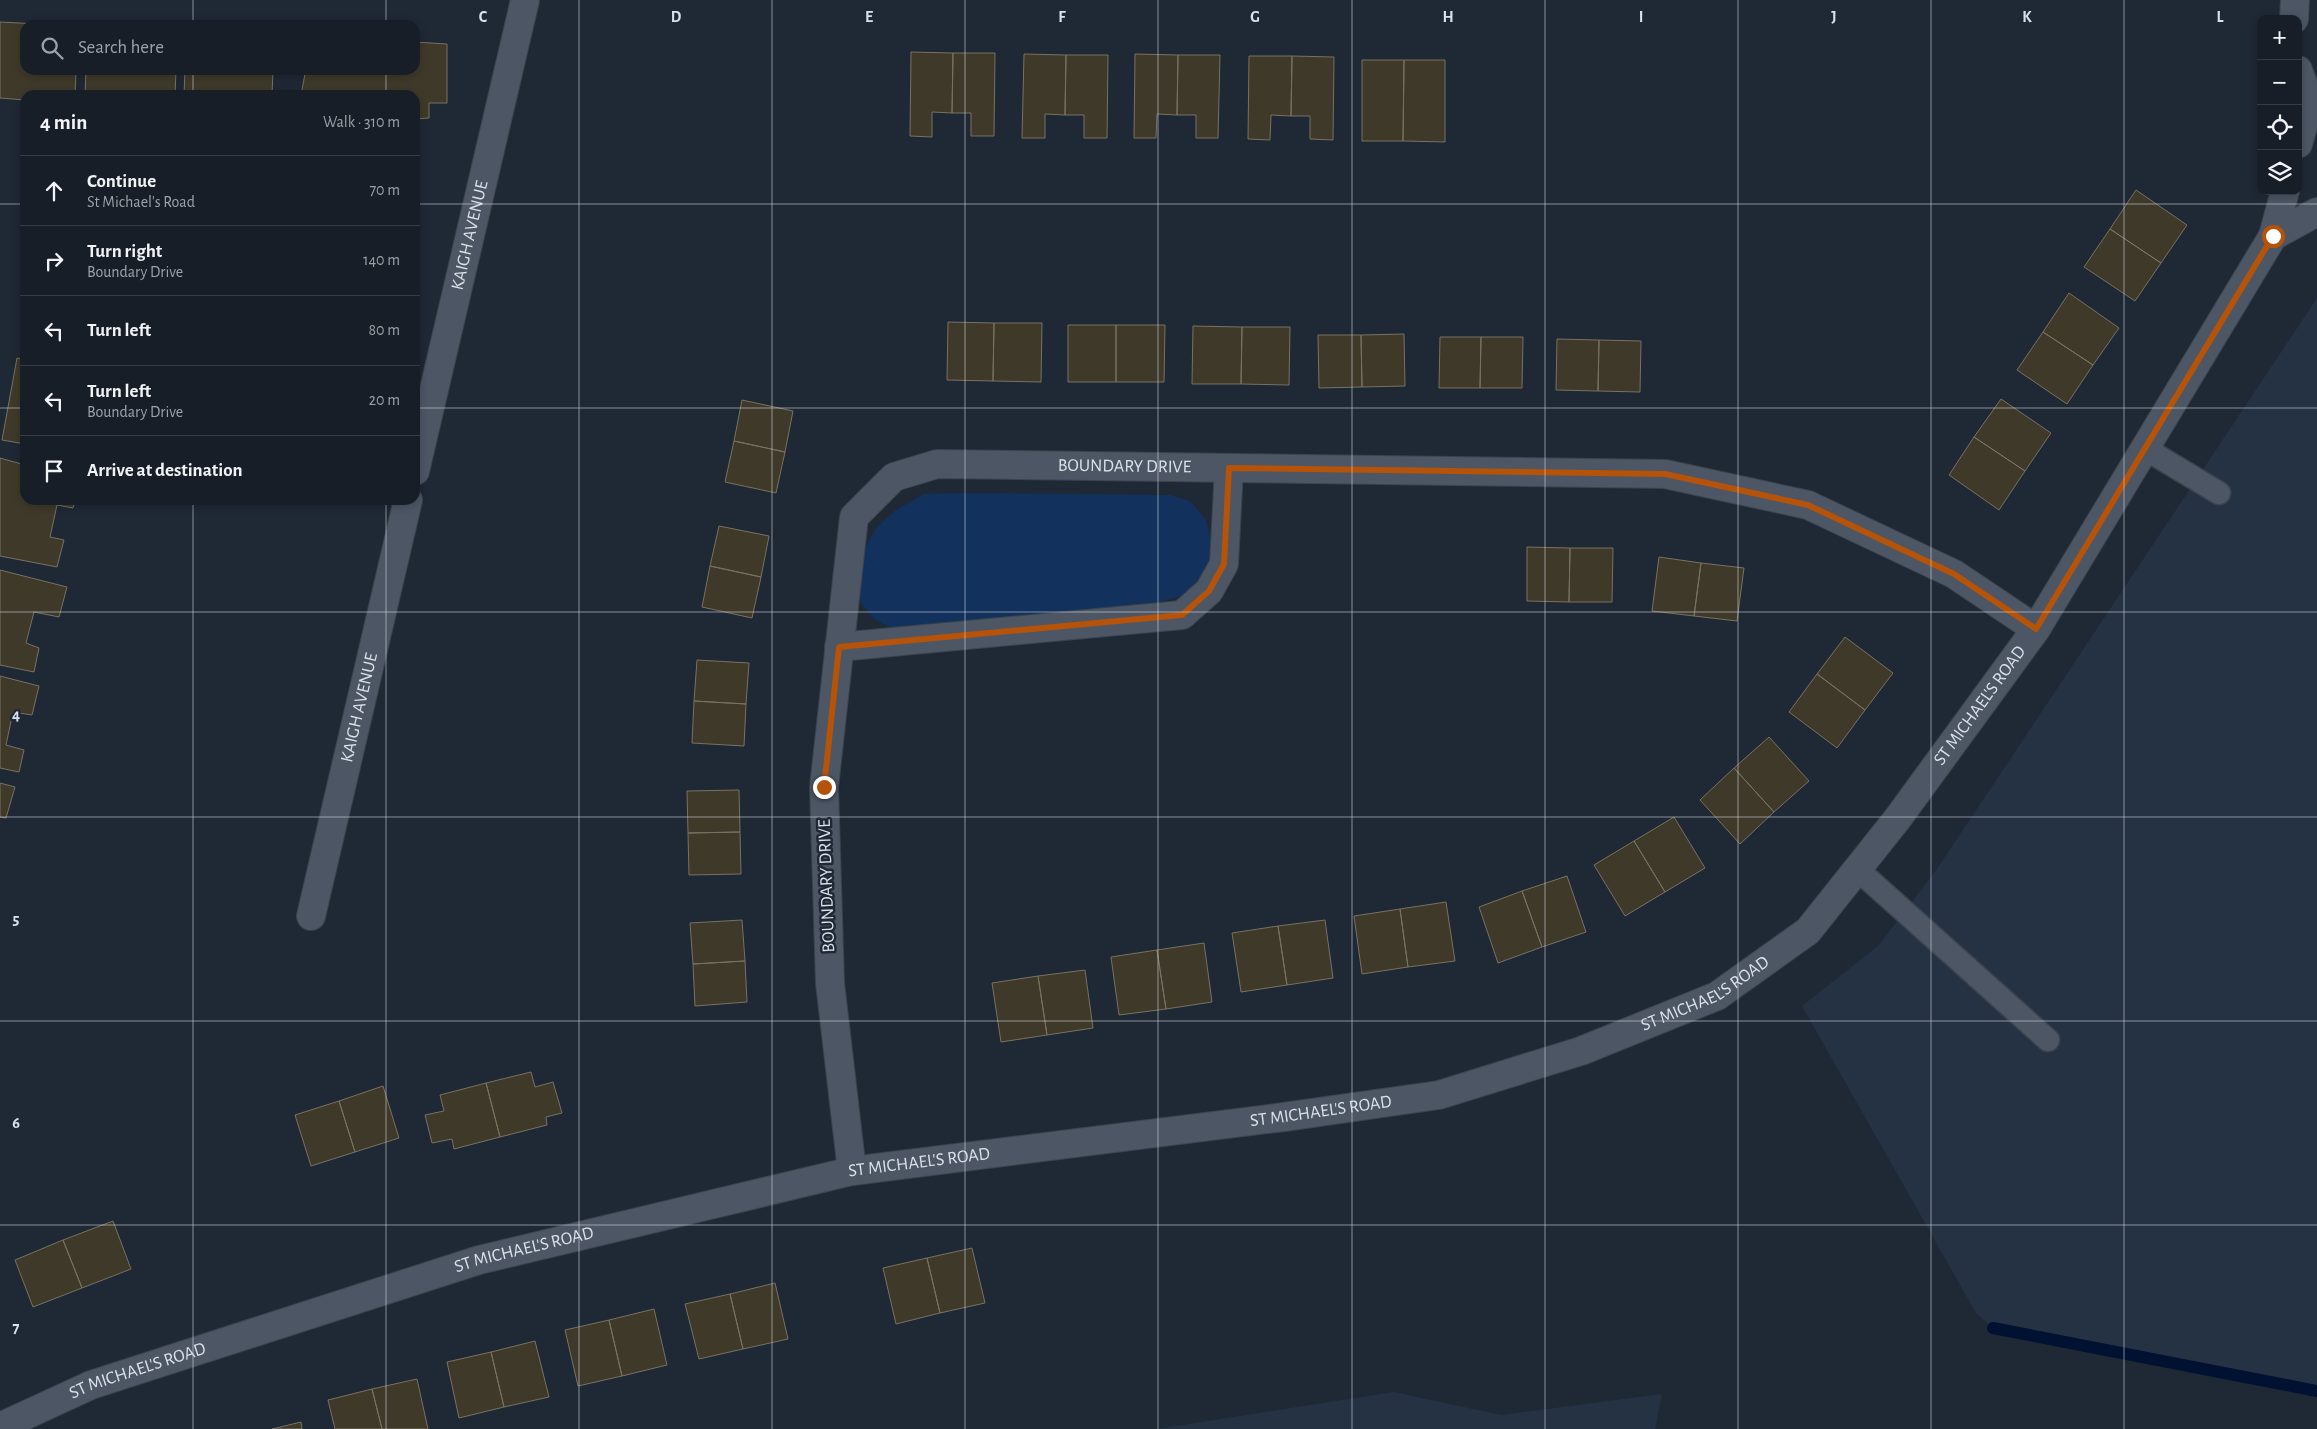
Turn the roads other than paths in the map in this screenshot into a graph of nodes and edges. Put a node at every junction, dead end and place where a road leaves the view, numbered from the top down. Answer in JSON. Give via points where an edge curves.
{"nodes":[{"id":1,"x":525,"y":0,"type":"edge"},
{"id":2,"x":2295,"y":0,"type":"edge"},
{"id":3,"x":2294,"y":15,"type":"edge"},
{"id":4,"x":2302,"y":79,"type":"edge"},
{"id":5,"x":2314,"y":106,"type":"edge"},
{"id":6,"x":2302,"y":134,"type":"edge"},
{"id":7,"x":2284,"y":195,"type":"edge"},
{"id":8,"x":2317,"y":212,"type":"edge"},
{"id":9,"x":2273,"y":236,"type":"junction"},
{"id":10,"x":2144,"y":448,"type":"junction"},
{"id":11,"x":420,"y":449,"type":"edge"},
{"id":12,"x":1229,"y":468,"type":"junction"},
{"id":13,"x":2218,"y":493,"type":"dead end"},
{"id":14,"x":407,"y":505,"type":"edge"},
{"id":15,"x":2036,"y":629,"type":"junction"},
{"id":16,"x":839,"y":647,"type":"junction"},
{"id":17,"x":1857,"y":869,"type":"junction"},
{"id":18,"x":311,"y":916,"type":"dead end"},
{"id":19,"x":2048,"y":1040,"type":"dead end"},
{"id":20,"x":852,"y":1171,"type":"junction"},
{"id":21,"x":0,"y":1427,"type":"edge"}],
"edges":[{"from":1,"to":11,"type":"street","name":"KAIGH AVENUE"},
{"from":2,"to":3,"type":"street"},
{"from":4,"to":5,"type":"street"},
{"from":5,"to":6,"type":"street"},
{"from":7,"to":9,"type":"street"},
{"from":8,"to":9,"type":"street"},
{"from":9,"to":10,"type":"street","name":"ST MICHAEL'S ROAD"},
{"from":10,"to":13,"type":"lane"},
{"from":10,"to":15,"type":"street","name":"ST MICHAEL'S ROAD"},
{"from":12,"to":15,"type":"street","name":"BOUNDARY DRIVE","via":[[1665,474],[1808,505],[1954,574]]},
{"from":12,"to":16,"type":"street","via":[[1224,564],[1209,591],[1182,615]]},
{"from":12,"to":16,"type":"street","name":"BOUNDARY DRIVE","via":[[937,464],[894,477],[854,517]]},
{"from":14,"to":18,"type":"street","name":"KAIGH AVENUE"},
{"from":15,"to":17,"type":"street","name":"ST MICHAEL'S ROAD"},
{"from":16,"to":20,"type":"street","name":"BOUNDARY DRIVE","via":[[824,787],[830,983]]},
{"from":17,"to":19,"type":"lane"},
{"from":17,"to":20,"type":"street","name":"ST MICHAEL'S ROAD","via":[[1808,931],[1718,996],[1581,1051],[1439,1095]]},
{"from":20,"to":21,"type":"street","name":"ST MICHAEL'S ROAD","via":[[479,1260],[90,1385]]}]}
